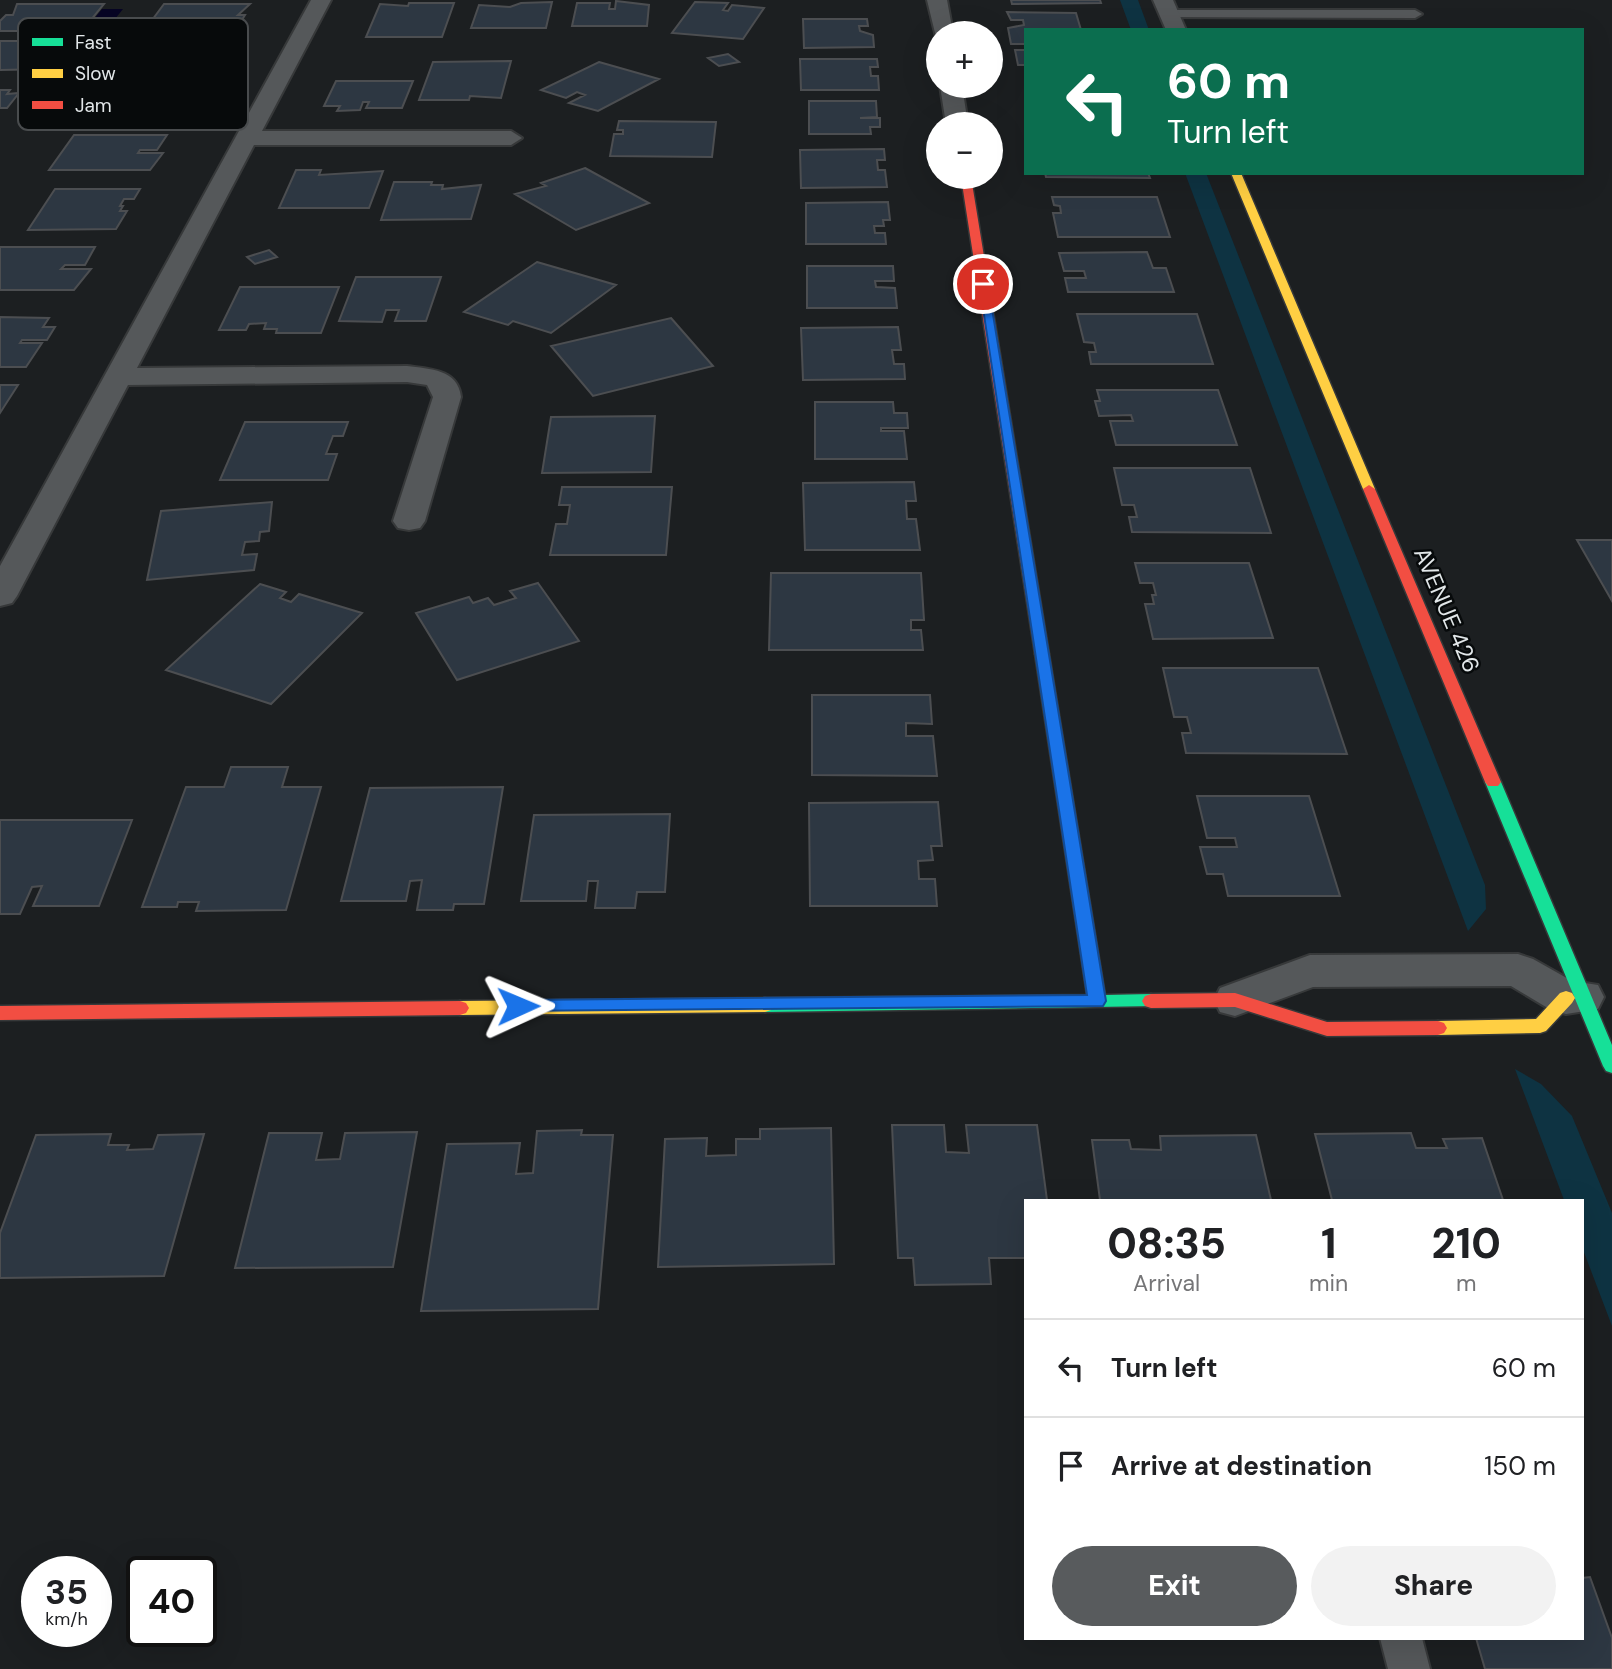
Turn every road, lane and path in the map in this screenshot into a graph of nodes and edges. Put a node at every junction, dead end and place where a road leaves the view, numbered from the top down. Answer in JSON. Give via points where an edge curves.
{"nodes":[{"id":1,"x":321,"y":0,"type":"edge"},
{"id":2,"x":937,"y":0,"type":"edge"},
{"id":3,"x":1415,"y":14,"type":"dead end"},
{"id":4,"x":1170,"y":15,"type":"edge"},
{"id":5,"x":941,"y":21,"type":"edge"},
{"id":6,"x":247,"y":138,"type":"junction"},
{"id":7,"x":511,"y":138,"type":"dead end"},
{"id":8,"x":1237,"y":175,"type":"edge"},
{"id":9,"x":968,"y":189,"type":"edge"},
{"id":10,"x":119,"y":377,"type":"junction"},
{"id":11,"x":409,"y":521,"type":"dead end"},
{"id":12,"x":0,"y":596,"type":"edge"},
{"id":13,"x":1575,"y":997,"type":"junction"},
{"id":14,"x":1235,"y":1000,"type":"junction"},
{"id":15,"x":1097,"y":1001,"type":"junction"},
{"id":16,"x":0,"y":1013,"type":"edge"},
{"id":17,"x":1612,"y":1066,"type":"edge"},
{"id":18,"x":1402,"y":1640,"type":"edge"},
{"id":19,"x":1409,"y":1669,"type":"edge"}],
"edges":[{"from":1,"to":6,"type":"street"},
{"from":2,"to":5,"type":"street"},
{"from":3,"to":4,"type":"lane"},
{"from":6,"to":7,"type":"street"},
{"from":6,"to":10,"type":"street"},
{"from":8,"to":13,"type":"street","name":"AVENUE 426"},
{"from":9,"to":15,"type":"street"},
{"from":10,"to":11,"type":"street","via":[[407,374],[436,378],[446,388],[447,397]]},
{"from":10,"to":12,"type":"street"},
{"from":13,"to":14,"type":"street","via":[[1518,970],[1310,971]]},
{"from":13,"to":14,"type":"street","via":[[1540,1026],[1327,1029]]},
{"from":13,"to":17,"type":"street","name":"AVENUE 426"},
{"from":14,"to":15,"type":"street"},
{"from":15,"to":16,"type":"street"},
{"from":18,"to":19,"type":"lane"}]}
